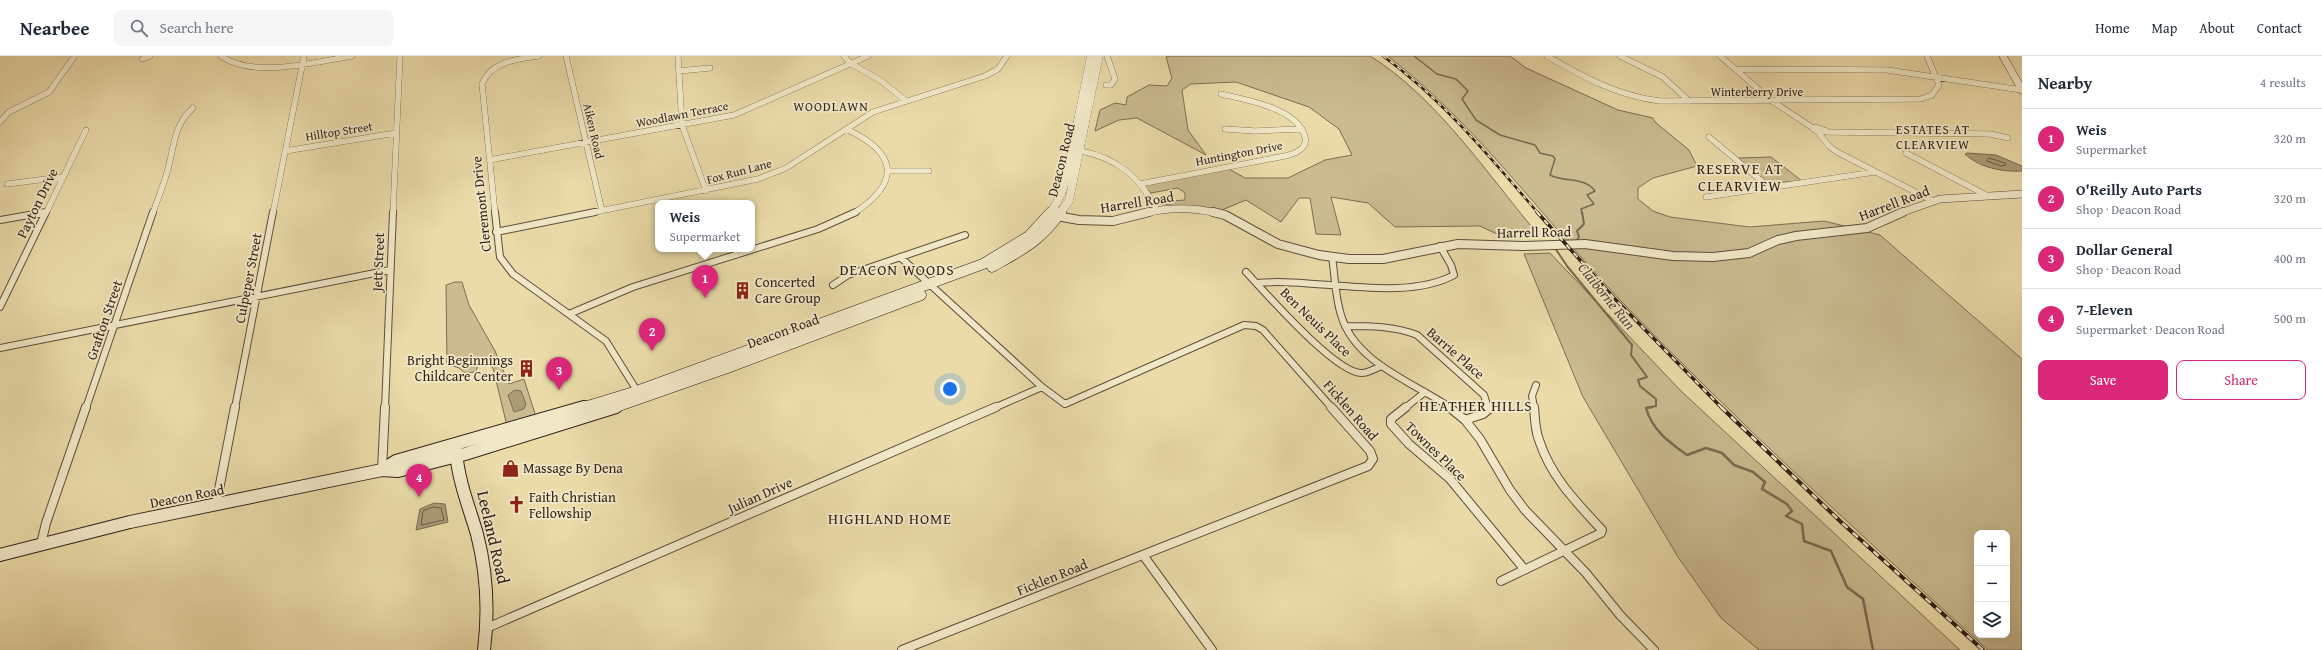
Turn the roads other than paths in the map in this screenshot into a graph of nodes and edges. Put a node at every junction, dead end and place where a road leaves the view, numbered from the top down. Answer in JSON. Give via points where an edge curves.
{"nodes":[{"id":1,"x":150,"y":56,"type":"edge"},
{"id":2,"x":221,"y":56,"type":"edge"},
{"id":3,"x":304,"y":56,"type":"edge"},
{"id":4,"x":352,"y":56,"type":"edge"},
{"id":5,"x":400,"y":56,"type":"edge"},
{"id":6,"x":539,"y":56,"type":"edge"},
{"id":7,"x":566,"y":56,"type":"edge"},
{"id":8,"x":678,"y":56,"type":"edge"},
{"id":9,"x":844,"y":56,"type":"edge"},
{"id":10,"x":868,"y":56,"type":"edge"},
{"id":11,"x":1007,"y":56,"type":"edge"},
{"id":12,"x":1091,"y":56,"type":"edge"},
{"id":13,"x":1099,"y":56,"type":"edge"},
{"id":14,"x":1107,"y":56,"type":"edge"},
{"id":15,"x":1547,"y":56,"type":"edge"},
{"id":16,"x":1620,"y":56,"type":"edge"},
{"id":17,"x":1720,"y":56,"type":"edge"},
{"id":18,"x":1927,"y":56,"type":"edge"},
{"id":19,"x":2003,"y":56,"type":"edge"},
{"id":20,"x":74,"y":57,"type":"dead end"},
{"id":21,"x":142,"y":59,"type":"dead end"},
{"id":22,"x":303,"y":63,"type":"junction"},
{"id":23,"x":850,"y":63,"type":"junction"},
{"id":24,"x":710,"y":68,"type":"dead end"},
{"id":25,"x":1736,"y":69,"type":"junction"},
{"id":26,"x":679,"y":71,"type":"junction"},
{"id":27,"x":1937,"y":77,"type":"junction"},
{"id":28,"x":1106,"y":85,"type":"dead end"},
{"id":29,"x":2022,"y":90,"type":"edge"},
{"id":30,"x":1221,"y":94,"type":"dead end"},
{"id":31,"x":905,"y":100,"type":"junction"},
{"id":32,"x":1689,"y":101,"type":"junction"},
{"id":33,"x":1772,"y":101,"type":"junction"},
{"id":34,"x":193,"y":108,"type":"dead end"},
{"id":35,"x":0,"y":122,"type":"edge"},
{"id":36,"x":682,"y":125,"type":"junction"},
{"id":37,"x":846,"y":129,"type":"junction"},
{"id":38,"x":1225,"y":129,"type":"dead end"},
{"id":39,"x":1302,"y":129,"type":"junction"},
{"id":40,"x":1816,"y":129,"type":"junction"},
{"id":41,"x":86,"y":130,"type":"dead end"},
{"id":42,"x":396,"y":133,"type":"junction"},
{"id":43,"x":1824,"y":133,"type":"junction"},
{"id":44,"x":1709,"y":137,"type":"dead end"},
{"id":45,"x":2008,"y":138,"type":"dead end"},
{"id":46,"x":586,"y":143,"type":"junction"},
{"id":47,"x":285,"y":151,"type":"junction"},
{"id":48,"x":1081,"y":151,"type":"junction"},
{"id":49,"x":1906,"y":153,"type":"dead end"},
{"id":50,"x":489,"y":160,"type":"junction"},
{"id":51,"x":888,"y":171,"type":"junction"},
{"id":52,"x":929,"y":171,"type":"dead end"},
{"id":53,"x":1875,"y":172,"type":"junction"},
{"id":54,"x":62,"y":177,"type":"junction"},
{"id":55,"x":7,"y":184,"type":"dead end"},
{"id":56,"x":1140,"y":184,"type":"junction"},
{"id":57,"x":1770,"y":188,"type":"junction"},
{"id":58,"x":706,"y":190,"type":"junction"},
{"id":59,"x":2022,"y":194,"type":"edge"},
{"id":60,"x":1986,"y":195,"type":"junction"},
{"id":61,"x":1706,"y":197,"type":"dead end"},
{"id":62,"x":655,"y":200,"type":"edge"},
{"id":63,"x":656,"y":200,"type":"edge"},
{"id":64,"x":1932,"y":201,"type":"junction"},
{"id":65,"x":1157,"y":210,"type":"junction"},
{"id":66,"x":602,"y":211,"type":"junction"},
{"id":67,"x":46,"y":212,"type":"junction"},
{"id":68,"x":1054,"y":215,"type":"junction"},
{"id":69,"x":0,"y":220,"type":"edge"},
{"id":70,"x":496,"y":232,"type":"junction"},
{"id":71,"x":965,"y":235,"type":"dead end"},
{"id":72,"x":1440,"y":246,"type":"junction"},
{"id":73,"x":755,"y":249,"type":"edge"},
{"id":74,"x":744,"y":252,"type":"edge"},
{"id":75,"x":900,"y":257,"type":"junction"},
{"id":76,"x":1332,"y":257,"type":"junction"},
{"id":77,"x":390,"y":270,"type":"junction"},
{"id":78,"x":1246,"y":272,"type":"dead end"},
{"id":79,"x":1257,"y":283,"type":"junction"},
{"id":80,"x":1336,"y":283,"type":"junction"},
{"id":81,"x":833,"y":285,"type":"dead end"},
{"id":82,"x":932,"y":287,"type":"junction"},
{"id":83,"x":257,"y":296,"type":"junction"},
{"id":84,"x":0,"y":307,"type":"edge"},
{"id":85,"x":570,"y":314,"type":"junction"},
{"id":86,"x":115,"y":325,"type":"junction"},
{"id":87,"x":1345,"y":326,"type":"junction"},
{"id":88,"x":0,"y":348,"type":"edge"},
{"id":89,"x":1382,"y":366,"type":"junction"},
{"id":90,"x":1536,"y":385,"type":"dead end"},
{"id":91,"x":1042,"y":387,"type":"junction"},
{"id":92,"x":1425,"y":392,"type":"junction"},
{"id":93,"x":639,"y":394,"type":"junction"},
{"id":94,"x":1465,"y":420,"type":"junction"},
{"id":95,"x":456,"y":451,"type":"junction"},
{"id":96,"x":382,"y":470,"type":"junction"},
{"id":97,"x":216,"y":505,"type":"junction"},
{"id":98,"x":41,"y":544,"type":"junction"},
{"id":99,"x":1564,"y":552,"type":"junction"},
{"id":100,"x":0,"y":555,"type":"edge"},
{"id":101,"x":1142,"y":555,"type":"junction"},
{"id":102,"x":1525,"y":570,"type":"junction"},
{"id":103,"x":1501,"y":581,"type":"dead end"},
{"id":104,"x":489,"y":627,"type":"junction"},
{"id":105,"x":484,"y":650,"type":"edge"},
{"id":106,"x":902,"y":650,"type":"edge"},
{"id":107,"x":1212,"y":650,"type":"edge"},
{"id":108,"x":1654,"y":650,"type":"edge"}],
"edges":[{"from":1,"to":21,"type":"street"},
{"from":2,"to":22,"type":"street","via":[[235,64],[252,67]]},
{"from":3,"to":22,"type":"street","name":"Culpeper Street"},
{"from":4,"to":22,"type":"street"},
{"from":5,"to":42,"type":"street","name":"Jett Street"},
{"from":6,"to":50,"type":"street","name":"Cleremont Drive","via":[[500,65],[482,80]]},
{"from":7,"to":46,"type":"street","name":"Aiken Road"},
{"from":8,"to":26,"type":"street"},
{"from":9,"to":23,"type":"street"},
{"from":10,"to":23,"type":"street","name":"Woodlawn Terrace"},
{"from":11,"to":31,"type":"street","name":"Fox Run Lane","via":[[998,69],[984,76]]},
{"from":12,"to":68,"type":"main road","name":"Deacon Road","via":[[1064,184]]},
{"from":13,"to":48,"type":"main road","name":"Deacon Road"},
{"from":14,"to":28,"type":"street","via":[[1115,79],[1111,85]]},
{"from":15,"to":32,"type":"street","name":"Winterberry Drive","via":[[1623,95],[1654,101]]},
{"from":16,"to":32,"type":"street","via":[[1664,77]]},
{"from":17,"to":25,"type":"street"},
{"from":18,"to":27,"type":"street"},
{"from":19,"to":29,"type":"street"},
{"from":20,"to":35,"type":"street","via":[[49,92],[10,111]]},
{"from":22,"to":47,"type":"street","name":"Culpeper Street"},
{"from":23,"to":31,"type":"street","via":[[880,80]]},
{"from":23,"to":36,"type":"street","name":"Woodlawn Terrace","via":[[744,111]]},
{"from":24,"to":26,"type":"street"},
{"from":25,"to":27,"type":"street","via":[[1874,69]]},
{"from":25,"to":33,"type":"street"},
{"from":26,"to":36,"type":"street"},
{"from":27,"to":29,"type":"street"},
{"from":27,"to":33,"type":"street","name":"Winterberry Drive","via":[[1939,85],[1936,92],[1918,99]]},
{"from":30,"to":39,"type":"street","via":[[1278,110],[1294,120]]},
{"from":31,"to":37,"type":"street","name":"Fox Run Lane","via":[[873,112]]},
{"from":32,"to":33,"type":"street","name":"Winterberry Drive"},
{"from":33,"to":40,"type":"street"},
{"from":34,"to":86,"type":"street","name":"Grafton Street","via":[[184,116],[175,140],[168,169]]},
{"from":36,"to":46,"type":"street","name":"Woodlawn Terrace"},
{"from":36,"to":58,"type":"street"},
{"from":37,"to":51,"type":"street","via":[[878,146],[885,156]]},
{"from":37,"to":58,"type":"street","name":"Fox Run Lane","via":[[778,172]]},
{"from":38,"to":39,"type":"street"},
{"from":39,"to":56,"type":"street","name":"Huntington Drive","via":[[1306,138],[1305,143],[1300,150],[1291,155]]},
{"from":40,"to":43,"type":"street"},
{"from":40,"to":43,"type":"street"},
{"from":41,"to":54,"type":"street","name":"Payton Drive"},
{"from":42,"to":47,"type":"street","name":"Hilltop Street"},
{"from":42,"to":77,"type":"street","name":"Jett Street"},
{"from":43,"to":45,"type":"street","via":[[1990,134]]},
{"from":43,"to":53,"type":"street","via":[[1833,150]]},
{"from":44,"to":57,"type":"street"},
{"from":46,"to":50,"type":"street","name":"Woodlawn Terrace"},
{"from":46,"to":66,"type":"street","name":"Aiken Road"},
{"from":47,"to":83,"type":"street","name":"Culpeper Street"},
{"from":48,"to":56,"type":"street","via":[[1114,159]]},
{"from":48,"to":68,"type":"main road","name":"Deacon Road","via":[[1068,201]]},
{"from":49,"to":60,"type":"street"},
{"from":50,"to":70,"type":"street","name":"Cleremont Drive"},
{"from":51,"to":52,"type":"street"},
{"from":51,"to":73,"type":"street","via":[[884,185],[877,194],[847,217]]},
{"from":53,"to":57,"type":"street"},
{"from":53,"to":64,"type":"street"},
{"from":54,"to":55,"type":"street"},
{"from":54,"to":67,"type":"street","name":"Payton Drive"},
{"from":56,"to":65,"type":"street"},
{"from":57,"to":61,"type":"street"},
{"from":58,"to":63,"type":"street","name":"Fox Run Lane"},
{"from":59,"to":60,"type":"street","name":"Harrell Road"},
{"from":60,"to":64,"type":"street","name":"Harrell Road"},
{"from":62,"to":66,"type":"street","name":"Fox Run Lane"},
{"from":64,"to":72,"type":"street","name":"Harrell Road","via":[[1867,228],[1787,238],[1740,255],[1672,256],[1585,244]]},
{"from":65,"to":68,"type":"street","name":"Harrell Road","via":[[1113,222],[1079,220]]},
{"from":65,"to":76,"type":"street","name":"Harrell Road","via":[[1187,208],[1216,212],[1278,244]]},
{"from":66,"to":70,"type":"street","name":"Fox Run Lane"},
{"from":67,"to":69,"type":"street"},
{"from":67,"to":84,"type":"street","name":"Payton Drive"},
{"from":68,"to":82,"type":"main road","name":"Deacon Road","via":[[1036,241],[1013,257],[974,275]]},
{"from":70,"to":85,"type":"street","name":"Cleremont Drive","via":[[500,257],[507,269]]},
{"from":71,"to":75,"type":"street"},
{"from":72,"to":76,"type":"street","name":"Harrell Road","via":[[1383,259]]},
{"from":72,"to":80,"type":"street","name":"Ben Neuis Place","via":[[1454,272],[1449,278],[1404,288]]},
{"from":74,"to":85,"type":"street","via":[[607,295]]},
{"from":75,"to":81,"type":"street","via":[[848,275]]},
{"from":75,"to":82,"type":"street","name":"Ficklen Road"},
{"from":76,"to":80,"type":"street"},
{"from":77,"to":83,"type":"street"},
{"from":77,"to":96,"type":"street","name":"Jett Street"},
{"from":78,"to":79,"type":"street","name":"Ben Neuis Place"},
{"from":79,"to":80,"type":"street","name":"Ben Neuis Place"},
{"from":79,"to":89,"type":"street","name":"Ben Neuis Place","via":[[1307,335],[1346,369],[1362,373]]},
{"from":80,"to":87,"type":"street","via":[[1339,310]]},
{"from":82,"to":91,"type":"street","name":"Ficklen Road"},
{"from":82,"to":93,"type":"main road","name":"Deacon Road"},
{"from":83,"to":86,"type":"street"},
{"from":83,"to":97,"type":"street","name":"Culpeper Street"},
{"from":85,"to":93,"type":"street","name":"Cleremont Drive","via":[[606,341]]},
{"from":86,"to":88,"type":"street"},
{"from":86,"to":98,"type":"street","name":"Grafton Street"},
{"from":87,"to":89,"type":"street","via":[[1362,349]]},
{"from":87,"to":94,"type":"street","name":"Barrie Place","via":[[1404,330],[1422,338],[1484,395],[1488,410]]},
{"from":89,"to":92,"type":"street"},
{"from":90,"to":99,"type":"street","via":[[1532,396],[1538,439],[1549,467],[1563,488],[1602,530],[1601,533]]},
{"from":91,"to":101,"type":"street","name":"Ficklen Road","via":[[1065,404],[1244,325],[1252,325],[1263,330],[1372,455],[1373,462],[1368,466]]},
{"from":91,"to":104,"type":"street","name":"Julian Drive"},
{"from":92,"to":94,"type":"street"},
{"from":92,"to":102,"type":"street","name":"Townes Place","via":[[1391,419],[1392,424],[1417,451],[1450,480]]},
{"from":93,"to":95,"type":"main road","name":"Deacon Road"},
{"from":94,"to":99,"type":"street","via":[[1489,449],[1500,474],[1517,499]]},
{"from":95,"to":96,"type":"main road","name":"Deacon Road","via":[[398,471]]},
{"from":95,"to":104,"type":"main road","name":"Leeland Road","via":[[457,467],[486,572]]},
{"from":96,"to":97,"type":"main road","name":"Deacon Road"},
{"from":97,"to":98,"type":"main road","name":"Deacon Road","via":[[130,522]]},
{"from":98,"to":100,"type":"main road","name":"Deacon Road"},
{"from":99,"to":102,"type":"street"},
{"from":99,"to":108,"type":"street","via":[[1587,574],[1621,616]]},
{"from":101,"to":106,"type":"street","name":"Ficklen Road"},
{"from":101,"to":107,"type":"street"},
{"from":102,"to":103,"type":"street"},
{"from":104,"to":105,"type":"main road","name":"Leeland Road"}]}
